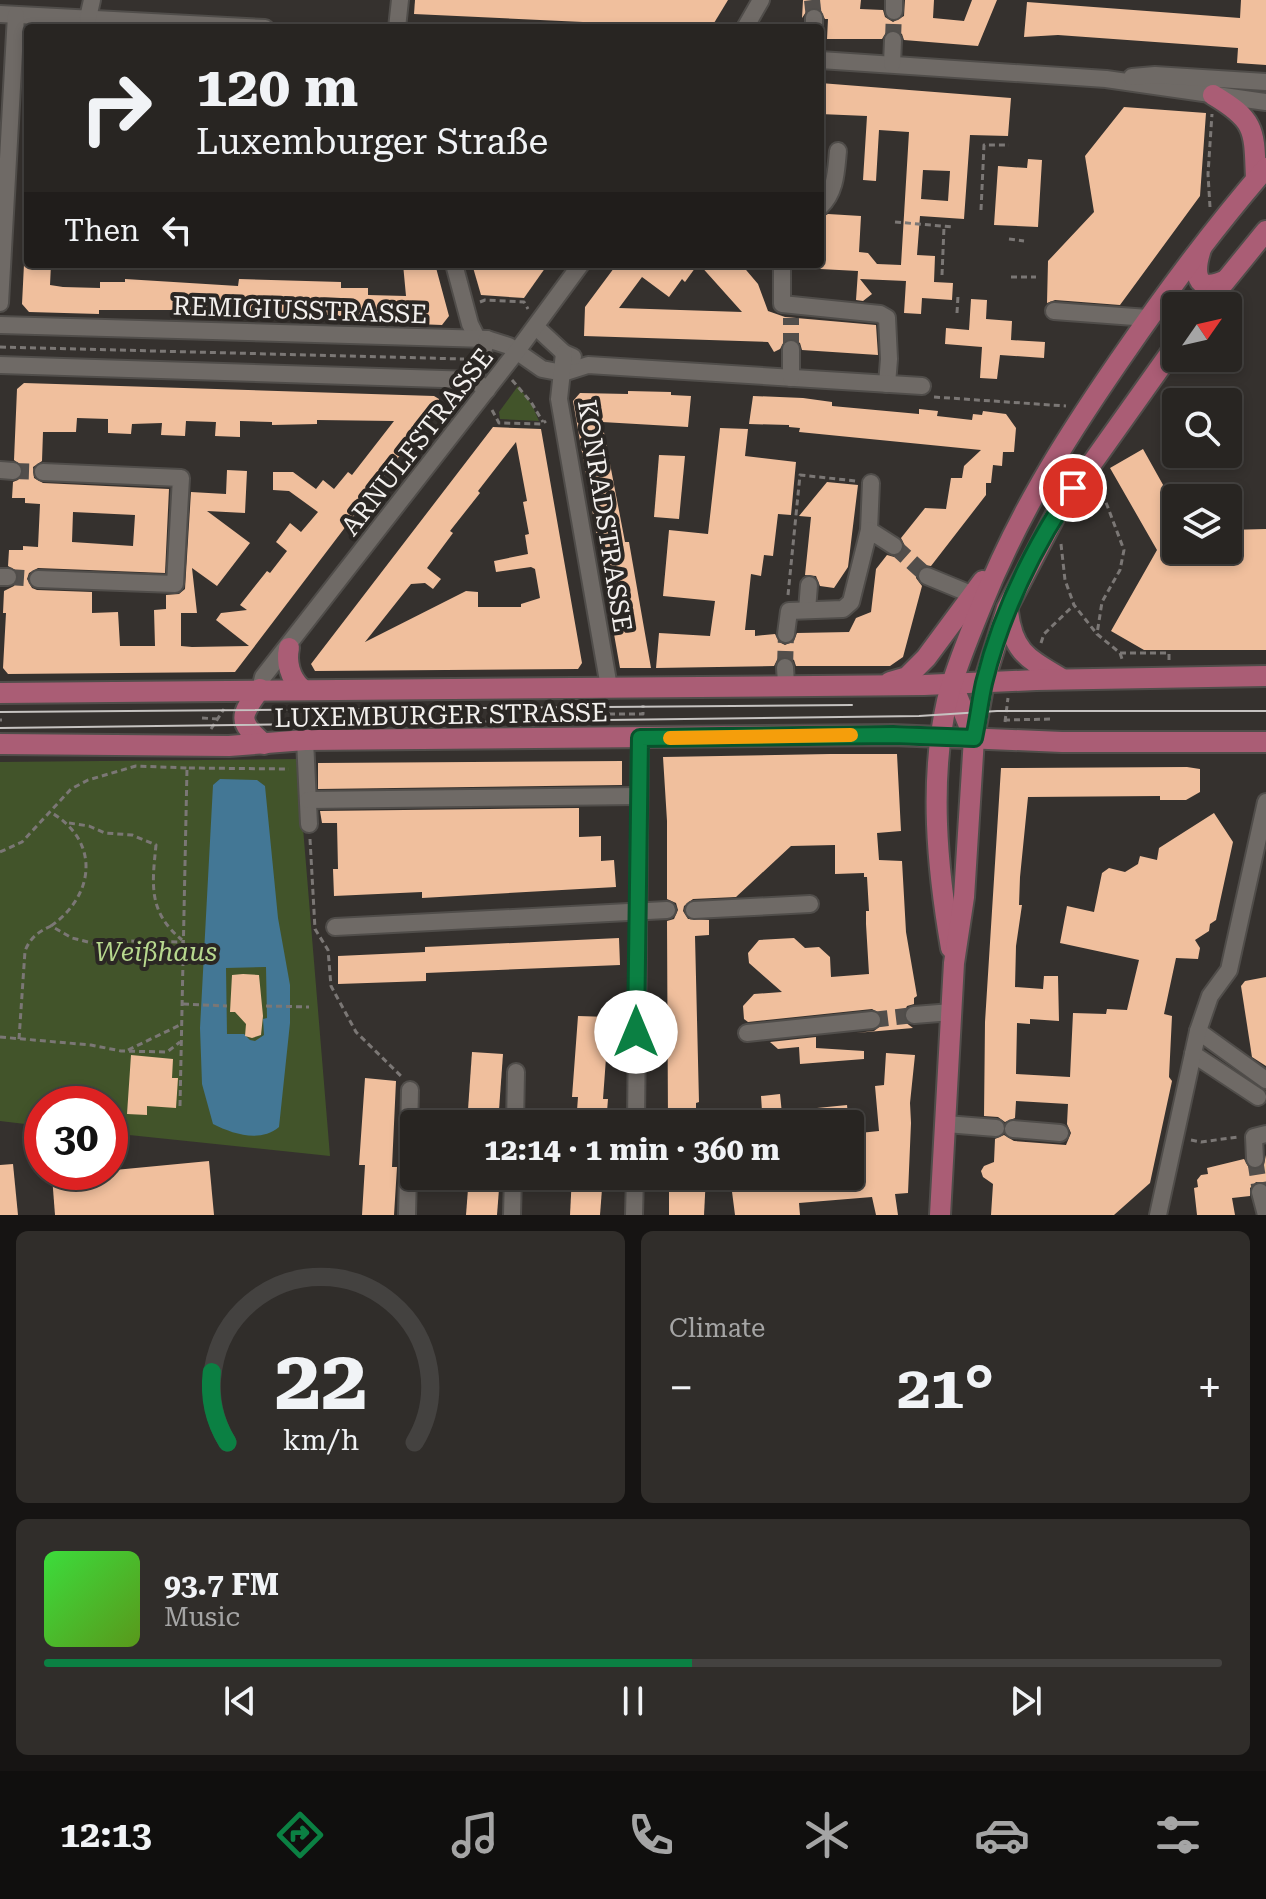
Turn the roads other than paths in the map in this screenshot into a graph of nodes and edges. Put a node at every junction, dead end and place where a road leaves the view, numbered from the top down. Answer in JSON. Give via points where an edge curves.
{"nodes":[{"id":1,"x":92,"y":0,"type":"edge"},
{"id":2,"x":400,"y":0,"type":"edge"},
{"id":3,"x":759,"y":4,"type":"edge"},
{"id":4,"x":8,"y":14,"type":"edge"},
{"id":5,"x":88,"y":18,"type":"junction"},
{"id":6,"x":194,"y":24,"type":"edge"},
{"id":7,"x":397,"y":24,"type":"edge"},
{"id":8,"x":747,"y":24,"type":"edge"},
{"id":9,"x":763,"y":24,"type":"edge"},
{"id":10,"x":893,"y":40,"type":"tunnel mouth"},
{"id":11,"x":824,"y":60,"type":"edge"},
{"id":12,"x":892,"y":64,"type":"junction"},
{"id":13,"x":1106,"y":79,"type":"junction"},
{"id":14,"x":1266,"y":82,"type":"edge"},
{"id":15,"x":1213,"y":95,"type":"junction"},
{"id":16,"x":1266,"y":102,"type":"edge"},
{"id":17,"x":838,"y":151,"type":"dead end"},
{"id":18,"x":1261,"y":174,"type":"edge"},
{"id":19,"x":824,"y":204,"type":"edge"},
{"id":20,"x":1266,"y":231,"type":"edge"},
{"id":21,"x":1206,"y":241,"type":"junction"},
{"id":22,"x":455,"y":268,"type":"edge"},
{"id":23,"x":578,"y":268,"type":"edge"},
{"id":24,"x":782,"y":268,"type":"edge"},
{"id":25,"x":1224,"y":281,"type":"junction"},
{"id":26,"x":1216,"y":292,"type":"edge"},
{"id":27,"x":0,"y":303,"type":"edge"},
{"id":28,"x":1054,"y":311,"type":"dead end"},
{"id":29,"x":1148,"y":318,"type":"junction"},
{"id":30,"x":539,"y":323,"type":"junction"},
{"id":31,"x":0,"y":325,"type":"edge"},
{"id":32,"x":482,"y":339,"type":"junction"},
{"id":33,"x":791,"y":349,"type":"tunnel mouth"},
{"id":34,"x":517,"y":351,"type":"junction"},
{"id":35,"x":564,"y":353,"type":"junction"},
{"id":36,"x":1162,"y":364,"type":"edge"},
{"id":37,"x":0,"y":365,"type":"edge"},
{"id":38,"x":588,"y":365,"type":"junction"},
{"id":39,"x":563,"y":373,"type":"junction"},
{"id":40,"x":791,"y":378,"type":"junction"},
{"id":41,"x":887,"y":384,"type":"junction"},
{"id":42,"x":922,"y":386,"type":"road end"},
{"id":43,"x":481,"y":390,"type":"junction"},
{"id":44,"x":43,"y":472,"type":"tunnel mouth"},
{"id":45,"x":871,"y":483,"type":"road end"},
{"id":46,"x":869,"y":530,"type":"junction"},
{"id":47,"x":894,"y":546,"type":"tunnel mouth"},
{"id":48,"x":1000,"y":559,"type":"junction"},
{"id":49,"x":927,"y":576,"type":"tunnel mouth"},
{"id":50,"x":38,"y":579,"type":"tunnel mouth"},
{"id":51,"x":809,"y":585,"type":"dead end"},
{"id":52,"x":973,"y":595,"type":"junction"},
{"id":53,"x":1007,"y":608,"type":"junction"},
{"id":54,"x":807,"y":610,"type":"junction"},
{"id":55,"x":786,"y":634,"type":"tunnel mouth"},
{"id":56,"x":289,"y":648,"type":"junction"},
{"id":57,"x":1266,"y":676,"type":"edge"},
{"id":58,"x":1063,"y":679,"type":"junction"},
{"id":59,"x":984,"y":682,"type":"junction"},
{"id":60,"x":952,"y":683,"type":"junction"},
{"id":61,"x":881,"y":685,"type":"junction"},
{"id":62,"x":609,"y":687,"type":"junction"},
{"id":63,"x":301,"y":688,"type":"junction"},
{"id":64,"x":260,"y":689,"type":"junction"},
{"id":65,"x":0,"y":693,"type":"edge"},
{"id":66,"x":640,"y":738,"type":"junction"},
{"id":67,"x":305,"y":740,"type":"junction"},
{"id":68,"x":1266,"y":742,"type":"edge"},
{"id":69,"x":0,"y":744,"type":"edge"},
{"id":70,"x":264,"y":744,"type":"junction"},
{"id":71,"x":939,"y":752,"type":"junction"},
{"id":72,"x":973,"y":753,"type":"junction"},
{"id":73,"x":638,"y":796,"type":"junction"},
{"id":74,"x":308,"y":800,"type":"junction"},
{"id":75,"x":1266,"y":802,"type":"edge"},
{"id":76,"x":309,"y":824,"type":"road end"},
{"id":77,"x":810,"y":904,"type":"dead end"},
{"id":78,"x":637,"y":910,"type":"junction"},
{"id":79,"x":667,"y":910,"type":"dead end"},
{"id":80,"x":694,"y":910,"type":"dead end"},
{"id":81,"x":335,"y":927,"type":"dead end"},
{"id":82,"x":954,"y":963,"type":"junction"},
{"id":83,"x":952,"y":1012,"type":"junction"},
{"id":84,"x":914,"y":1015,"type":"tunnel mouth"},
{"id":85,"x":872,"y":1020,"type":"tunnel mouth"},
{"id":86,"x":1198,"y":1031,"type":"junction"},
{"id":87,"x":747,"y":1033,"type":"dead end"},
{"id":88,"x":1193,"y":1054,"type":"junction"},
{"id":89,"x":516,"y":1072,"type":"dead end"},
{"id":90,"x":1266,"y":1080,"type":"edge"},
{"id":91,"x":410,"y":1090,"type":"road end"},
{"id":92,"x":1258,"y":1097,"type":"dead end"},
{"id":93,"x":515,"y":1110,"type":"edge"},
{"id":94,"x":636,"y":1110,"type":"edge"},
{"id":95,"x":946,"y":1124,"type":"junction"},
{"id":96,"x":1060,"y":1133,"type":"dead end"},
{"id":97,"x":1260,"y":1136,"type":"edge"},
{"id":98,"x":1255,"y":1159,"type":"tunnel mouth"},
{"id":99,"x":513,"y":1190,"type":"edge"},
{"id":100,"x":635,"y":1190,"type":"edge"},
{"id":101,"x":1260,"y":1192,"type":"dead end"},
{"id":102,"x":407,"y":1215,"type":"edge"},
{"id":103,"x":512,"y":1215,"type":"edge"},
{"id":104,"x":634,"y":1215,"type":"edge"},
{"id":105,"x":940,"y":1215,"type":"edge"},
{"id":106,"x":1158,"y":1215,"type":"edge"},
{"id":107,"x":1266,"y":1215,"type":"edge"}],
"edges":[{"from":1,"to":5,"type":"street"},
{"from":2,"to":7,"type":"street"},
{"from":3,"to":8,"type":"street"},
{"from":3,"to":9,"type":"street"},
{"from":4,"to":5,"type":"street"},
{"from":4,"to":27,"type":"street"},
{"from":5,"to":6,"type":"street"},
{"from":10,"to":12,"type":"street"},
{"from":11,"to":12,"type":"street"},
{"from":12,"to":13,"type":"street"},
{"from":13,"to":14,"type":"street","via":[[1155,75]]},
{"from":13,"to":15,"type":"street"},
{"from":15,"to":16,"type":"street"},
{"from":15,"to":18,"type":"main road","via":[[1235,108],[1250,126]]},
{"from":17,"to":19,"type":"street","via":[[835,184]]},
{"from":18,"to":21,"type":"main road"},
{"from":20,"to":25,"type":"main road"},
{"from":21,"to":25,"type":"main road","via":[[1195,266],[1199,279],[1212,286]]},
{"from":21,"to":29,"type":"main road"},
{"from":22,"to":32,"type":"street","via":[[468,316]]},
{"from":23,"to":30,"type":"street","name":"ARNULFSTRASSE"},
{"from":24,"to":41,"type":"street","via":[[782,304],[791,311],[884,316]]},
{"from":25,"to":26,"type":"main road"},
{"from":28,"to":29,"type":"street"},
{"from":29,"to":48,"type":"main road","via":[[1030,499]]},
{"from":30,"to":34,"type":"street","name":"ARNULFSTRASSE"},
{"from":30,"to":35,"type":"street"},
{"from":31,"to":32,"type":"street","name":"REMIGIUSSTRASSE"},
{"from":32,"to":34,"type":"street","name":"REMIGIUSSTRASSE"},
{"from":32,"to":43,"type":"street"},
{"from":33,"to":40,"type":"street"},
{"from":34,"to":39,"type":"street","name":"REMIGIUSSTRASSE","via":[[542,369]]},
{"from":34,"to":43,"type":"street","name":"ARNULFSTRASSE"},
{"from":35,"to":38,"type":"street"},
{"from":35,"to":39,"type":"street","name":"KONRADSTRASSE"},
{"from":36,"to":53,"type":"main road","via":[[1056,514]]},
{"from":37,"to":43,"type":"street","via":[[448,379]]},
{"from":38,"to":39,"type":"street"},
{"from":38,"to":40,"type":"street"},
{"from":39,"to":62,"type":"street","name":"KONRADSTRASSE","via":[[559,399]]},
{"from":40,"to":41,"type":"street"},
{"from":41,"to":42,"type":"street"},
{"from":43,"to":56,"type":"street","name":"ARNULFSTRASSE"},
{"from":44,"to":50,"type":"street","via":[[181,478],[178,551],[175,584]]},
{"from":45,"to":46,"type":"street"},
{"from":46,"to":47,"type":"street"},
{"from":46,"to":54,"type":"street","via":[[851,602],[843,609]]},
{"from":48,"to":52,"type":"main road"},
{"from":48,"to":60,"type":"main road"},
{"from":49,"to":52,"type":"street"},
{"from":51,"to":54,"type":"street"},
{"from":52,"to":61,"type":"main road","via":[[907,677]]},
{"from":53,"to":58,"type":"main road","via":[[1010,633],[1026,658]]},
{"from":53,"to":59,"type":"main road"},
{"from":54,"to":55,"type":"street","via":[[789,611]]},
{"from":56,"to":63,"type":"main road","via":[[290,669]]},
{"from":56,"to":64,"type":"street","name":"ARNULFSTRASSE","via":[[263,677]]},
{"from":57,"to":58,"type":"main road","name":"LUXEMBURGER STRASSE"},
{"from":58,"to":59,"type":"main road","name":"LUXEMBURGER STRASSE"},
{"from":59,"to":60,"type":"main road","name":"LUXEMBURGER STRASSE"},
{"from":59,"to":72,"type":"main road"},
{"from":60,"to":61,"type":"main road","name":"LUXEMBURGER STRASSE"},
{"from":60,"to":71,"type":"main road"},
{"from":60,"to":72,"type":"main road"},
{"from":61,"to":62,"type":"main road","name":"LUXEMBURGER STRASSE","via":[[786,676]]},
{"from":62,"to":63,"type":"main road","name":"LUXEMBURGER STRASSE"},
{"from":63,"to":64,"type":"main road","name":"LUXEMBURGER STRASSE"},
{"from":64,"to":65,"type":"main road","name":"LUXEMBURGER STRASSE"},
{"from":64,"to":70,"type":"main road","via":[[243,718]]},
{"from":66,"to":67,"type":"main road","name":"LUXEMBURGER STRASSE"},
{"from":66,"to":71,"type":"main road","name":"LUXEMBURGER STRASSE","via":[[893,735]]},
{"from":66,"to":73,"type":"street"},
{"from":67,"to":70,"type":"main road","name":"LUXEMBURGER STRASSE"},
{"from":67,"to":74,"type":"street"},
{"from":68,"to":72,"type":"main road","name":"LUXEMBURGER STRASSE","via":[[1062,742]]},
{"from":69,"to":70,"type":"main road","name":"LUXEMBURGER STRASSE"},
{"from":71,"to":72,"type":"main road","name":"LUXEMBURGER STRASSE"},
{"from":71,"to":82,"type":"main road","via":[[942,895]]},
{"from":72,"to":82,"type":"main road","via":[[964,897]]},
{"from":73,"to":74,"type":"street"},
{"from":73,"to":78,"type":"street"},
{"from":74,"to":76,"type":"street"},
{"from":75,"to":86,"type":"street","via":[[1229,970],[1210,996]]},
{"from":77,"to":80,"type":"street"},
{"from":78,"to":79,"type":"street"},
{"from":78,"to":81,"type":"street"},
{"from":78,"to":94,"type":"street"},
{"from":82,"to":83,"type":"main road"},
{"from":83,"to":84,"type":"street"},
{"from":83,"to":95,"type":"main road"},
{"from":85,"to":87,"type":"street"},
{"from":86,"to":88,"type":"street"},
{"from":86,"to":90,"type":"street"},
{"from":88,"to":92,"type":"street"},
{"from":88,"to":106,"type":"street"},
{"from":89,"to":93,"type":"street"},
{"from":91,"to":102,"type":"street"},
{"from":95,"to":96,"type":"street"},
{"from":95,"to":105,"type":"main road"},
{"from":97,"to":98,"type":"street"},
{"from":99,"to":103,"type":"street"},
{"from":100,"to":104,"type":"street"},
{"from":101,"to":107,"type":"street"}]}
